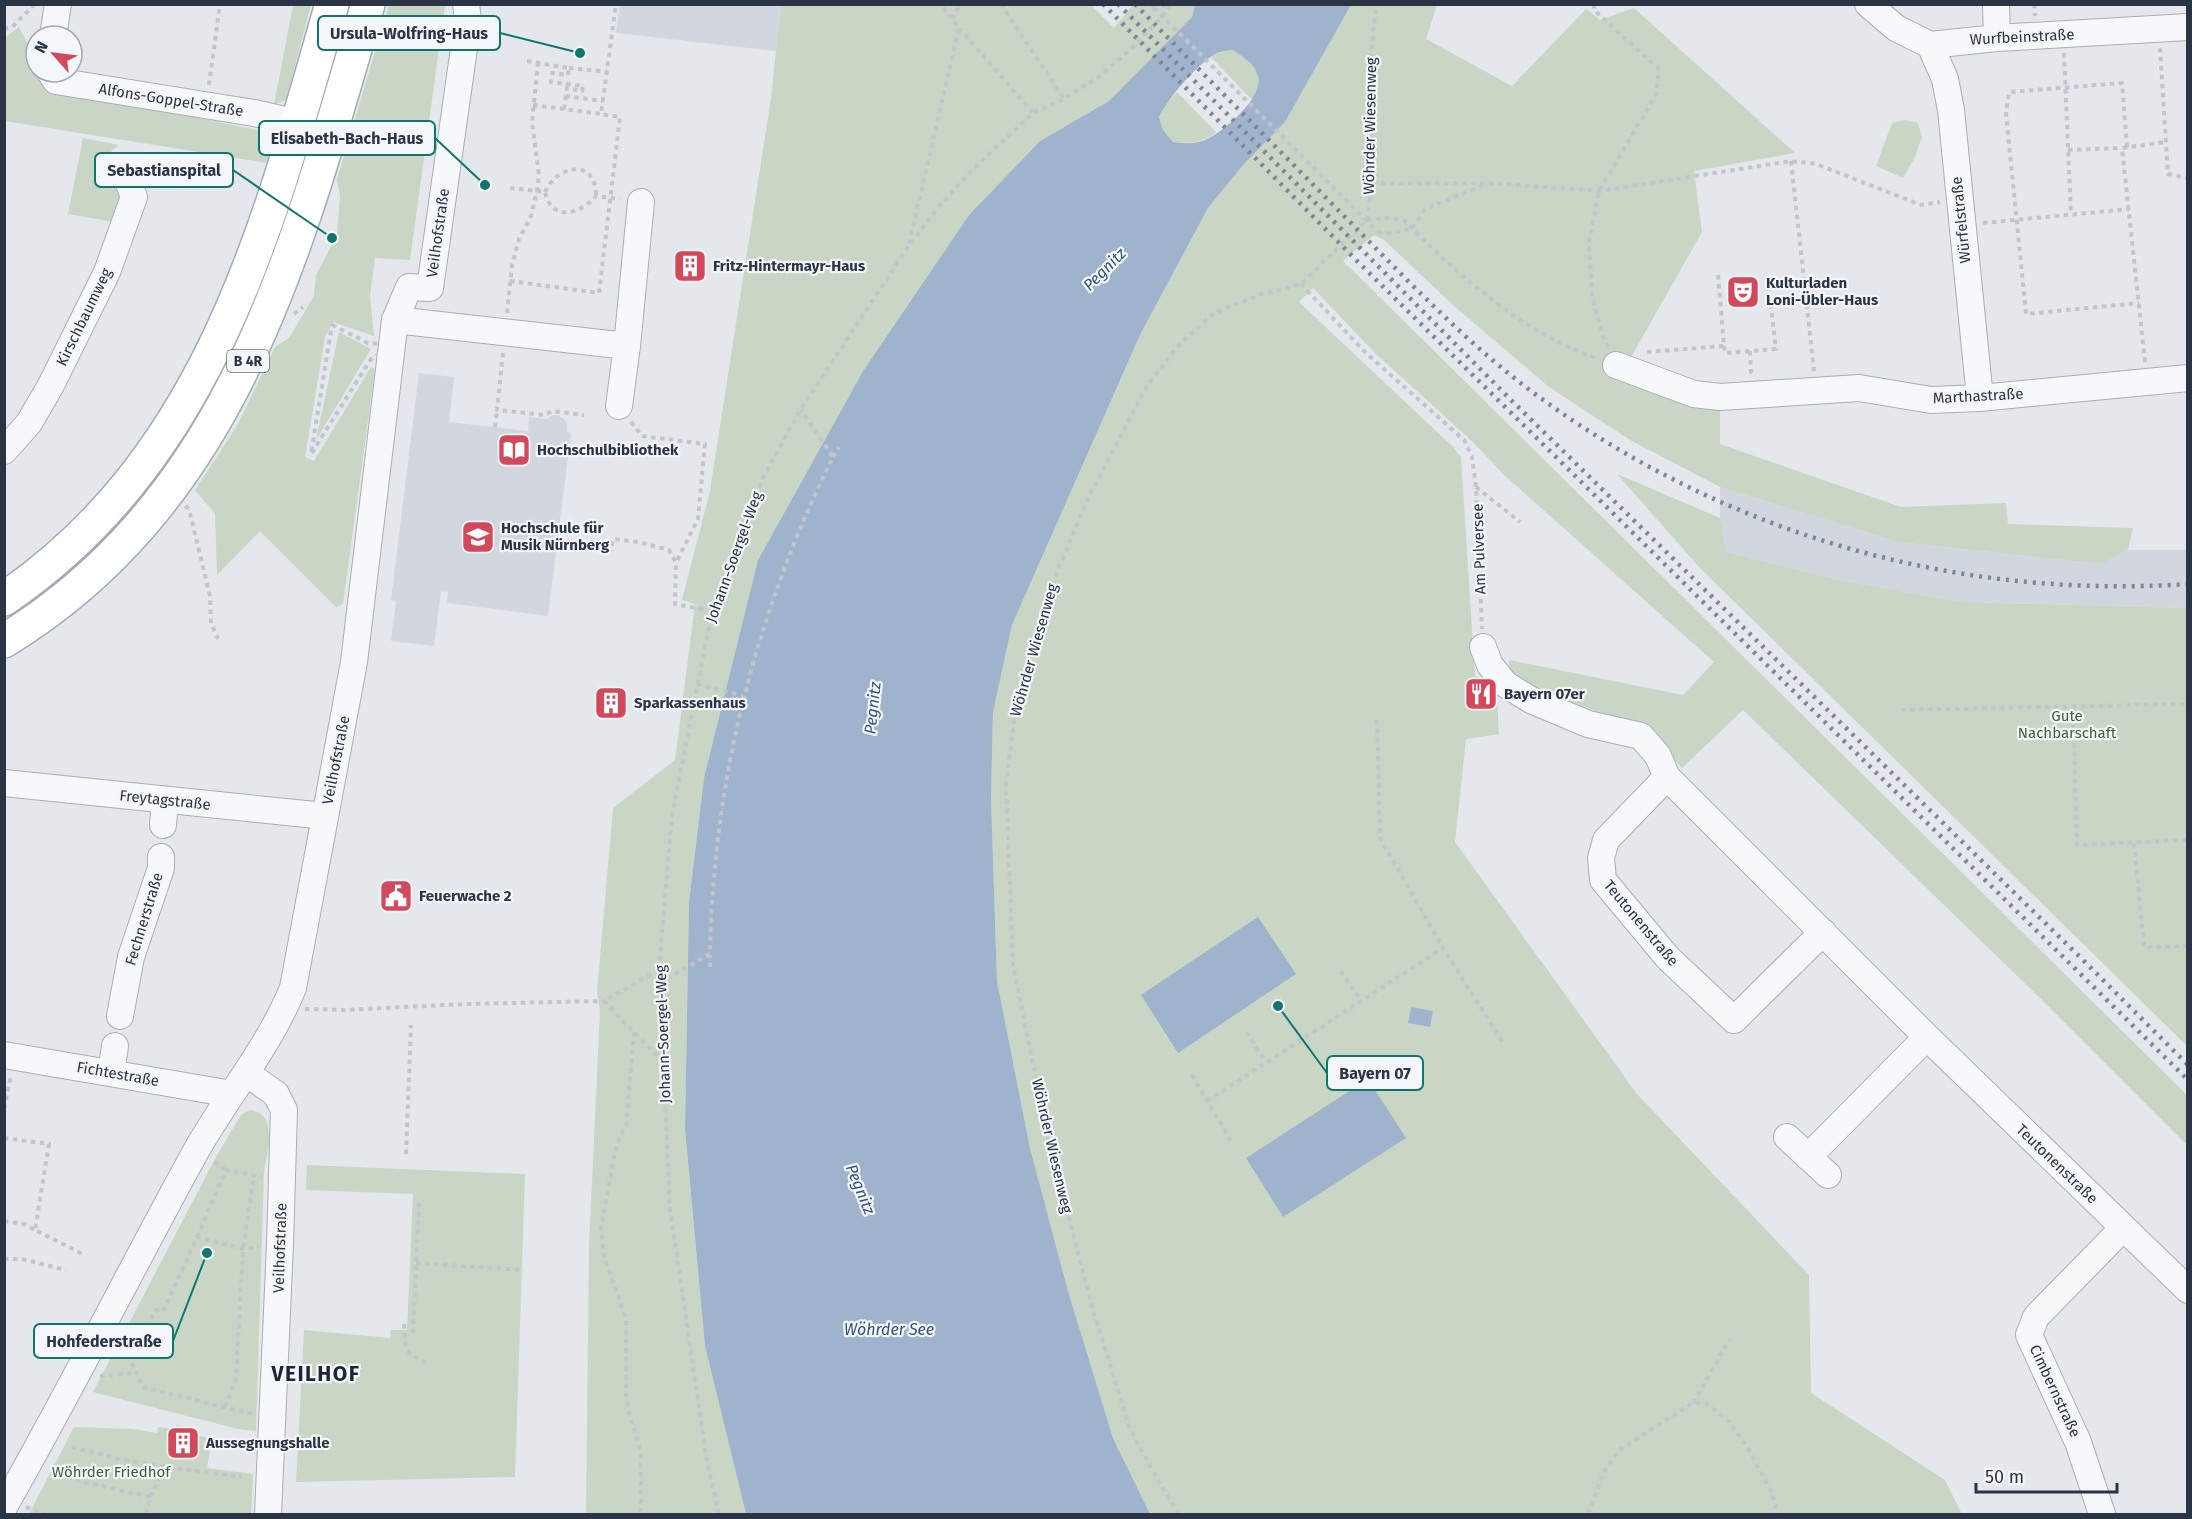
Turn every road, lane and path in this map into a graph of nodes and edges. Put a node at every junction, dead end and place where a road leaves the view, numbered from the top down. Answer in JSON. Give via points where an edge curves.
{"nodes":[{"id":1,"x":35,"y":4,"type":"edge"},
{"id":2,"x":58,"y":4,"type":"edge"},
{"id":3,"x":220,"y":4,"type":"edge"},
{"id":4,"x":333,"y":4,"type":"edge"},
{"id":5,"x":369,"y":4,"type":"edge"},
{"id":6,"x":466,"y":4,"type":"edge"},
{"id":7,"x":616,"y":4,"type":"edge"},
{"id":8,"x":941,"y":4,"type":"edge"},
{"id":9,"x":960,"y":4,"type":"edge"},
{"id":10,"x":1001,"y":4,"type":"edge"},
{"id":11,"x":1162,"y":4,"type":"edge"},
{"id":12,"x":1376,"y":4,"type":"edge"},
{"id":13,"x":1594,"y":4,"type":"edge"},
{"id":14,"x":1868,"y":4,"type":"edge"},
{"id":15,"x":1996,"y":4,"type":"edge"},
{"id":16,"x":1153,"y":6,"type":"edge"},
{"id":17,"x":1169,"y":7,"type":"edge"},
{"id":18,"x":952,"y":19,"type":"junction"},
{"id":19,"x":55,"y":24,"type":"edge"},
{"id":20,"x":2187,"y":27,"type":"edge"},
{"id":21,"x":959,"y":28,"type":"junction"},
{"id":22,"x":4,"y":29,"type":"edge"},
{"id":23,"x":2159,"y":29,"type":"junction"},
{"id":24,"x":2064,"y":34,"type":"junction"},
{"id":25,"x":1997,"y":38,"type":"junction"},
{"id":26,"x":1930,"y":45,"type":"junction"},
{"id":27,"x":527,"y":61,"type":"dead end"},
{"id":28,"x":538,"y":63,"type":"junction"},
{"id":29,"x":569,"y":68,"type":"junction"},
{"id":30,"x":607,"y":72,"type":"junction"},
{"id":31,"x":74,"y":84,"type":"edge"},
{"id":32,"x":2065,"y":86,"type":"junction"},
{"id":33,"x":566,"y":96,"type":"junction"},
{"id":34,"x":1064,"y":99,"type":"junction"},
{"id":35,"x":603,"y":101,"type":"junction"},
{"id":36,"x":533,"y":105,"type":"junction"},
{"id":37,"x":206,"y":106,"type":"junction"},
{"id":38,"x":564,"y":109,"type":"junction"},
{"id":39,"x":1033,"y":113,"type":"junction"},
{"id":40,"x":601,"y":114,"type":"junction"},
{"id":41,"x":298,"y":123,"type":"junction"},
{"id":42,"x":2166,"y":142,"type":"junction"},
{"id":43,"x":2124,"y":147,"type":"junction"},
{"id":44,"x":2068,"y":150,"type":"junction"},
{"id":45,"x":1791,"y":161,"type":"junction"},
{"id":46,"x":125,"y":172,"type":"dead end"},
{"id":47,"x":2187,"y":178,"type":"edge"},
{"id":48,"x":1372,"y":183,"type":"junction"},
{"id":49,"x":1488,"y":183,"type":"junction"},
{"id":50,"x":510,"y":188,"type":"dead end"},
{"id":51,"x":537,"y":191,"type":"junction"},
{"id":52,"x":1599,"y":191,"type":"junction"},
{"id":53,"x":545,"y":192,"type":"junction"},
{"id":54,"x":596,"y":196,"type":"junction"},
{"id":55,"x":611,"y":198,"type":"junction"},
{"id":56,"x":641,"y":202,"type":"joint"},
{"id":57,"x":2129,"y":209,"type":"junction"},
{"id":58,"x":1960,"y":212,"type":"junction"},
{"id":59,"x":2071,"y":214,"type":"junction"},
{"id":60,"x":1367,"y":220,"type":"junction"},
{"id":61,"x":2017,"y":220,"type":"junction"},
{"id":62,"x":1412,"y":229,"type":"junction"},
{"id":63,"x":908,"y":247,"type":"junction"},
{"id":64,"x":1767,"y":274,"type":"dead end"},
{"id":65,"x":1718,"y":275,"type":"dead end"},
{"id":66,"x":510,"y":281,"type":"junction"},
{"id":67,"x":1301,"y":284,"type":"junction"},
{"id":68,"x":2139,"y":303,"type":"junction"},
{"id":69,"x":505,"y":333,"type":"junction"},
{"id":70,"x":387,"y":336,"type":"junction"},
{"id":71,"x":627,"y":346,"type":"junction"},
{"id":72,"x":1724,"y":346,"type":"junction"},
{"id":73,"x":1749,"y":351,"type":"junction"},
{"id":74,"x":1750,"y":363,"type":"dead end"},
{"id":75,"x":1616,"y":365,"type":"junction"},
{"id":76,"x":2187,"y":378,"type":"edge"},
{"id":77,"x":2148,"y":382,"type":"junction"},
{"id":78,"x":1816,"y":389,"type":"junction"},
{"id":79,"x":1980,"y":398,"type":"junction"},
{"id":80,"x":619,"y":406,"type":"joint"},
{"id":81,"x":801,"y":409,"type":"junction"},
{"id":82,"x":497,"y":410,"type":"junction"},
{"id":83,"x":584,"y":415,"type":"dead end"},
{"id":84,"x":495,"y":427,"type":"dead end"},
{"id":85,"x":838,"y":447,"type":"dead end"},
{"id":86,"x":4,"y":451,"type":"edge"},
{"id":87,"x":833,"y":457,"type":"junction"},
{"id":88,"x":1476,"y":487,"type":"junction"},
{"id":89,"x":166,"y":495,"type":"junction"},
{"id":90,"x":1520,"y":522,"type":"dead end"},
{"id":91,"x":571,"y":544,"type":"dead end"},
{"id":92,"x":676,"y":563,"type":"junction"},
{"id":93,"x":37,"y":576,"type":"junction"},
{"id":94,"x":4,"y":599,"type":"edge"},
{"id":95,"x":712,"y":611,"type":"junction"},
{"id":96,"x":4,"y":617,"type":"edge"},
{"id":97,"x":218,"y":639,"type":"dead end"},
{"id":98,"x":4,"y":641,"type":"edge"},
{"id":99,"x":1483,"y":647,"type":"joint"},
{"id":100,"x":697,"y":684,"type":"junction"},
{"id":101,"x":743,"y":696,"type":"junction"},
{"id":102,"x":2187,"y":704,"type":"edge"},
{"id":103,"x":2073,"y":708,"type":"junction"},
{"id":104,"x":1901,"y":710,"type":"dead end"},
{"id":105,"x":1377,"y":720,"type":"dead end"},
{"id":106,"x":1667,"y":777,"type":"junction"},
{"id":107,"x":4,"y":783,"type":"edge"},
{"id":108,"x":165,"y":800,"type":"junction"},
{"id":109,"x":325,"y":816,"type":"junction"},
{"id":110,"x":163,"y":825,"type":"dead end"},
{"id":111,"x":2187,"y":840,"type":"edge"},
{"id":112,"x":2134,"y":843,"type":"junction"},
{"id":113,"x":161,"y":857,"type":"dead end"},
{"id":114,"x":1823,"y":932,"type":"junction"},
{"id":115,"x":2187,"y":946,"type":"edge"},
{"id":116,"x":1443,"y":948,"type":"junction"},
{"id":117,"x":710,"y":954,"type":"junction"},
{"id":118,"x":710,"y":967,"type":"dead end"},
{"id":119,"x":659,"y":970,"type":"junction"},
{"id":120,"x":1341,"y":971,"type":"dead end"},
{"id":121,"x":659,"y":983,"type":"junction"},
{"id":122,"x":604,"y":1001,"type":"junction"},
{"id":123,"x":1361,"y":1001,"type":"junction"},
{"id":124,"x":285,"y":1008,"type":"junction"},
{"id":125,"x":120,"y":1016,"type":"dead end"},
{"id":126,"x":411,"y":1025,"type":"dead end"},
{"id":127,"x":634,"y":1032,"type":"junction"},
{"id":128,"x":1246,"y":1032,"type":"dead end"},
{"id":129,"x":1927,"y":1037,"type":"junction"},
{"id":130,"x":1504,"y":1044,"type":"dead end"},
{"id":131,"x":115,"y":1046,"type":"dead end"},
{"id":132,"x":9,"y":1056,"type":"edge"},
{"id":133,"x":1266,"y":1062,"type":"junction"},
{"id":134,"x":664,"y":1063,"type":"junction"},
{"id":135,"x":111,"y":1073,"type":"junction"},
{"id":136,"x":1192,"y":1075,"type":"dead end"},
{"id":137,"x":239,"y":1084,"type":"junction"},
{"id":138,"x":1207,"y":1101,"type":"junction"},
{"id":139,"x":4,"y":1109,"type":"edge"},
{"id":140,"x":1787,"y":1137,"type":"dead end"},
{"id":141,"x":4,"y":1138,"type":"edge"},
{"id":142,"x":1230,"y":1141,"type":"dead end"},
{"id":143,"x":406,"y":1154,"type":"dead end"},
{"id":144,"x":1808,"y":1157,"type":"junction"},
{"id":145,"x":213,"y":1162,"type":"dead end"},
{"id":146,"x":225,"y":1170,"type":"junction"},
{"id":147,"x":1828,"y":1175,"type":"dead end"},
{"id":148,"x":254,"y":1176,"type":"junction"},
{"id":149,"x":281,"y":1178,"type":"junction"},
{"id":150,"x":419,"y":1201,"type":"dead end"},
{"id":151,"x":4,"y":1221,"type":"edge"},
{"id":152,"x":2123,"y":1228,"type":"junction"},
{"id":153,"x":35,"y":1230,"type":"junction"},
{"id":154,"x":197,"y":1237,"type":"junction"},
{"id":155,"x":280,"y":1244,"type":"junction"},
{"id":156,"x":243,"y":1249,"type":"junction"},
{"id":157,"x":83,"y":1254,"type":"dead end"},
{"id":158,"x":4,"y":1259,"type":"edge"},
{"id":159,"x":416,"y":1263,"type":"junction"},
{"id":160,"x":66,"y":1270,"type":"dead end"},
{"id":161,"x":524,"y":1270,"type":"dead end"},
{"id":162,"x":2187,"y":1290,"type":"edge"},
{"id":163,"x":404,"y":1324,"type":"dead end"},
{"id":164,"x":413,"y":1333,"type":"dead end"},
{"id":165,"x":1730,"y":1340,"type":"dead end"},
{"id":166,"x":428,"y":1363,"type":"dead end"},
{"id":167,"x":135,"y":1373,"type":"junction"},
{"id":168,"x":91,"y":1375,"type":"dead end"},
{"id":169,"x":1694,"y":1403,"type":"junction"},
{"id":170,"x":225,"y":1407,"type":"junction"},
{"id":171,"x":242,"y":1412,"type":"dead end"},
{"id":172,"x":72,"y":1448,"type":"dead end"},
{"id":173,"x":166,"y":1467,"type":"junction"},
{"id":174,"x":58,"y":1476,"type":"dead end"},
{"id":175,"x":242,"y":1477,"type":"dead end"},
{"id":176,"x":150,"y":1497,"type":"junction"},
{"id":177,"x":4,"y":1507,"type":"edge"},
{"id":178,"x":146,"y":1515,"type":"edge"},
{"id":179,"x":268,"y":1515,"type":"edge"},
{"id":180,"x":641,"y":1515,"type":"edge"},
{"id":181,"x":719,"y":1515,"type":"edge"},
{"id":182,"x":1179,"y":1515,"type":"edge"},
{"id":183,"x":1588,"y":1515,"type":"edge"},
{"id":184,"x":1777,"y":1515,"type":"edge"},
{"id":185,"x":2102,"y":1515,"type":"edge"}],
"edges":[{"from":1,"to":22,"type":"path","via":[[12,27]]},
{"from":2,"to":19,"type":"street"},
{"from":3,"to":37,"type":"path"},
{"from":4,"to":41,"type":"main road","number":"B 4R"},
{"from":5,"to":89,"type":"main road","number":"B 4R","via":[[304,218],[271,308],[219,416]]},
{"from":6,"to":70,"type":"street","name":"Veilhofstraße","via":[[468,20],[430,288],[409,287]]},
{"from":7,"to":30,"type":"path"},
{"from":8,"to":18,"type":"path"},
{"from":9,"to":18,"type":"path"},
{"from":10,"to":34,"type":"path"},
{"from":11,"to":17,"type":"path"},
{"from":12,"to":48,"type":"path","name":"Wöhrder Wiesenweg","via":[[1369,77]]},
{"from":13,"to":52,"type":"path","via":[[1594,10],[1658,68],[1657,93]]},
{"from":14,"to":26,"type":"street","via":[[1896,28]]},
{"from":15,"to":25,"type":"street"},
{"from":16,"to":62,"type":"path","bridge":true,"via":[[1378,232]]},
{"from":17,"to":34,"type":"path","name":"Johann-Soergel-Weg","via":[[1131,49]]},
{"from":18,"to":21,"type":"path"},
{"from":20,"to":23,"type":"street","name":"Wurfbeinstraße"},
{"from":21,"to":39,"type":"path"},
{"from":21,"to":63,"type":"path"},
{"from":23,"to":24,"type":"street","name":"Wurfbeinstraße"},
{"from":23,"to":42,"type":"path"},
{"from":24,"to":25,"type":"street","name":"Wurfbeinstraße"},
{"from":24,"to":32,"type":"path"},
{"from":25,"to":26,"type":"street","name":"Wurfbeinstraße"},
{"from":26,"to":58,"type":"street","name":"Würfelstraße","via":[[1945,79],[1951,110]]},
{"from":27,"to":28,"type":"path"},
{"from":28,"to":29,"type":"path"},
{"from":28,"to":36,"type":"path"},
{"from":29,"to":30,"type":"path"},
{"from":29,"to":33,"type":"path","via":[[568,75],[552,73],[551,82],[582,87],[582,91],[567,88]]},
{"from":30,"to":35,"type":"path"},
{"from":31,"to":37,"type":"street","name":"Alfons-Goppel-Straße"},
{"from":32,"to":43,"type":"path","via":[[2122,83]]},
{"from":32,"to":44,"type":"path"},
{"from":32,"to":61,"type":"path","via":[[2009,92],[2006,113]]},
{"from":33,"to":35,"type":"path"},
{"from":33,"to":38,"type":"path"},
{"from":34,"to":39,"type":"path","name":"Johann-Soergel-Weg"},
{"from":35,"to":40,"type":"path"},
{"from":36,"to":38,"type":"path"},
{"from":36,"to":51,"type":"path"},
{"from":37,"to":41,"type":"street","name":"Alfons-Goppel-Straße"},
{"from":38,"to":40,"type":"path"},
{"from":39,"to":63,"type":"path","name":"Johann-Soergel-Weg","via":[[969,173]]},
{"from":40,"to":55,"type":"path","via":[[620,117]]},
{"from":41,"to":93,"type":"main road","number":"B 4R","via":[[245,280],[191,394],[155,452],[124,492],[85,535]]},
{"from":42,"to":43,"type":"path"},
{"from":42,"to":47,"type":"path","via":[[2168,174]]},
{"from":43,"to":44,"type":"path"},
{"from":43,"to":57,"type":"path"},
{"from":44,"to":59,"type":"path"},
{"from":45,"to":52,"type":"path"},
{"from":45,"to":58,"type":"path","via":[[1816,164],[1921,205]]},
{"from":45,"to":78,"type":"path"},
{"from":46,"to":86,"type":"street","name":"Kirschbaumweg","via":[[134,197],[106,272],[51,385],[29,423]]},
{"from":48,"to":49,"type":"path"},
{"from":48,"to":60,"type":"path","name":"Wöhrder Wiesenweg"},
{"from":49,"to":52,"type":"path"},
{"from":49,"to":62,"type":"path","via":[[1425,209]]},
{"from":50,"to":51,"type":"path"},
{"from":51,"to":53,"type":"path"},
{"from":51,"to":66,"type":"path","via":[[531,216],[519,239]]},
{"from":52,"to":75,"type":"path","via":[[1589,242],[1592,296]]},
{"from":53,"to":54,"type":"path","via":[[555,211],[566,213],[579,210]]},
{"from":53,"to":54,"type":"path","via":[[553,179],[572,169],[591,176]]},
{"from":54,"to":55,"type":"path"},
{"from":55,"to":56,"type":"path"},
{"from":55,"to":66,"type":"path","via":[[599,293]]},
{"from":56,"to":71,"type":"street"},
{"from":57,"to":59,"type":"path"},
{"from":57,"to":68,"type":"path"},
{"from":58,"to":61,"type":"path"},
{"from":58,"to":79,"type":"street","name":"Würfelstraße"},
{"from":59,"to":61,"type":"path"},
{"from":60,"to":62,"type":"path","via":[[1404,220]]},
{"from":60,"to":67,"type":"path","name":"Wöhrder Wiesenweg"},
{"from":61,"to":68,"type":"path","via":[[2026,314]]},
{"from":62,"to":75,"type":"path","via":[[1493,302],[1574,351]]},
{"from":63,"to":81,"type":"path","name":"Johann-Soergel-Weg"},
{"from":64,"to":73,"type":"path","via":[[1776,349]]},
{"from":65,"to":72,"type":"path"},
{"from":66,"to":69,"type":"path"},
{"from":67,"to":88,"type":"path","name":"Am Pulversee","via":[[1365,352],[1464,440],[1472,457]]},
{"from":67,"to":182,"type":"path","name":"Wöhrder Wiesenweg","via":[[1259,295],[1214,314],[1178,346],[1147,386],[1087,500],[1056,575],[1015,713],[1006,784],[1013,965],[1048,1138],[1093,1310],[1130,1429]]},
{"from":68,"to":77,"type":"path"},
{"from":69,"to":70,"type":"street"},
{"from":69,"to":71,"type":"street"},
{"from":69,"to":82,"type":"path"},
{"from":70,"to":70,"type":"path","via":[[371,359],[311,454],[332,325]]},
{"from":70,"to":109,"type":"street","name":"Veilhofstraße","via":[[354,662]]},
{"from":71,"to":80,"type":"street"},
{"from":72,"to":73,"type":"path","via":[[1725,353]]},
{"from":72,"to":75,"type":"path","via":[[1638,353]]},
{"from":73,"to":74,"type":"path"},
{"from":75,"to":78,"type":"street","name":"Marthastraße","via":[[1694,394],[1720,397]]},
{"from":76,"to":77,"type":"street","name":"Marthastraße"},
{"from":77,"to":79,"type":"street","name":"Marthastraße"},
{"from":78,"to":79,"type":"street","name":"Marthastraße","via":[[1858,388],[1931,400]]},
{"from":80,"to":92,"type":"path","via":[[642,436],[705,444],[698,519]]},
{"from":81,"to":87,"type":"path"},
{"from":81,"to":95,"type":"path","name":"Johann-Soergel-Weg","via":[[764,478]]},
{"from":82,"to":83,"type":"path"},
{"from":82,"to":84,"type":"path"},
{"from":85,"to":87,"type":"path"},
{"from":87,"to":101,"type":"path","via":[[784,566]]},
{"from":88,"to":90,"type":"path"},
{"from":88,"to":99,"type":"path","name":"Am Pulversee"},
{"from":89,"to":97,"type":"path","via":[[189,509],[210,596],[211,623]]},
{"from":89,"to":98,"type":"main road","number":"B 4R","via":[[81,585]]},
{"from":91,"to":92,"type":"path","via":[[611,550],[613,539],[638,542],[669,550]]},
{"from":92,"to":95,"type":"path","via":[[675,604]]},
{"from":93,"to":94,"type":"main road","number":"B 4R"},
{"from":93,"to":96,"type":"main road","number":"B 4R","via":[[17,607]]},
{"from":95,"to":100,"type":"path","name":"Johann-Soergel-Weg"},
{"from":99,"to":106,"type":"street","via":[[1490,665],[1505,684],[1530,700],[1588,724],[1641,736],[1658,756]]},
{"from":100,"to":101,"type":"path"},
{"from":100,"to":119,"type":"path","name":"Johann-Soergel-Weg","via":[[672,815]]},
{"from":101,"to":117,"type":"path","via":[[717,842]]},
{"from":102,"to":103,"type":"path"},
{"from":103,"to":104,"type":"path"},
{"from":103,"to":112,"type":"path","via":[[2077,845]]},
{"from":105,"to":116,"type":"path","via":[[1380,838]]},
{"from":106,"to":114,"type":"street","name":"Teutonenstraße"},
{"from":106,"to":114,"type":"street","name":"Teutonenstraße","via":[[1606,840],[1601,858],[1603,880],[1668,957],[1734,1020]]},
{"from":107,"to":108,"type":"street","name":"Freytagstraße"},
{"from":108,"to":109,"type":"street","name":"Freytagstraße"},
{"from":108,"to":110,"type":"street"},
{"from":109,"to":124,"type":"street","name":"Veilhofstraße","via":[[293,988]]},
{"from":111,"to":112,"type":"path"},
{"from":112,"to":115,"type":"path","via":[[2144,946]]},
{"from":113,"to":125,"type":"street","name":"Fechnerstraße","via":[[131,957]]},
{"from":114,"to":129,"type":"street","name":"Teutonenstraße"},
{"from":116,"to":123,"type":"path"},
{"from":116,"to":130,"type":"path"},
{"from":117,"to":118,"type":"path"},
{"from":117,"to":121,"type":"path"},
{"from":119,"to":121,"type":"path","name":"Johann-Soergel-Weg"},
{"from":119,"to":122,"type":"path"},
{"from":120,"to":123,"type":"path"},
{"from":121,"to":134,"type":"path","name":"Johann-Soergel-Weg"},
{"from":122,"to":124,"type":"path","via":[[343,1010]]},
{"from":122,"to":127,"type":"path"},
{"from":123,"to":133,"type":"path"},
{"from":124,"to":137,"type":"street","name":"Veilhofstraße"},
{"from":126,"to":143,"type":"path"},
{"from":127,"to":134,"type":"path"},
{"from":127,"to":180,"type":"path","via":[[626,1126],[614,1157],[602,1228],[604,1257],[626,1318],[626,1395],[641,1452]]},
{"from":128,"to":133,"type":"path"},
{"from":129,"to":144,"type":"street"},
{"from":129,"to":152,"type":"street","name":"Teutonenstraße"},
{"from":131,"to":135,"type":"street"},
{"from":132,"to":135,"type":"street","name":"Fichtestraße"},
{"from":132,"to":139,"type":"path"},
{"from":133,"to":138,"type":"path"},
{"from":134,"to":181,"type":"path","name":"Johann-Soergel-Weg","via":[[670,1209],[707,1462]]},
{"from":135,"to":137,"type":"street","name":"Fichtestraße"},
{"from":136,"to":138,"type":"path"},
{"from":137,"to":149,"type":"street","name":"Veilhofstraße","via":[[276,1094],[284,1110]]},
{"from":137,"to":177,"type":"street","via":[[197,1151]]},
{"from":138,"to":142,"type":"path"},
{"from":140,"to":144,"type":"street"},
{"from":141,"to":153,"type":"path","via":[[49,1144]]},
{"from":144,"to":147,"type":"street"},
{"from":145,"to":146,"type":"path"},
{"from":146,"to":148,"type":"path"},
{"from":146,"to":154,"type":"path"},
{"from":148,"to":149,"type":"path"},
{"from":148,"to":156,"type":"path"},
{"from":149,"to":155,"type":"street","name":"Veilhofstraße"},
{"from":150,"to":159,"type":"path"},
{"from":151,"to":153,"type":"path"},
{"from":152,"to":162,"type":"street","name":"Teutonenstraße"},
{"from":152,"to":185,"type":"street","name":"Cimbernstraße","via":[[2036,1317],[2029,1335],[2078,1442]]},
{"from":153,"to":157,"type":"path"},
{"from":154,"to":156,"type":"path"},
{"from":154,"to":167,"type":"path","via":[[164,1312],[156,1310],[130,1358]]},
{"from":155,"to":156,"type":"path"},
{"from":155,"to":179,"type":"street","name":"Veilhofstraße"},
{"from":156,"to":170,"type":"path","via":[[236,1379]]},
{"from":158,"to":160,"type":"path","via":[[22,1259]]},
{"from":159,"to":161,"type":"path"},
{"from":159,"to":164,"type":"path"},
{"from":163,"to":166,"type":"path","via":[[409,1354]]},
{"from":165,"to":169,"type":"path"},
{"from":167,"to":168,"type":"path"},
{"from":167,"to":170,"type":"path","via":[[142,1388]]},
{"from":169,"to":183,"type":"path","via":[[1619,1450],[1604,1472]]},
{"from":169,"to":184,"type":"path","via":[[1707,1404],[1730,1422],[1773,1495]]},
{"from":170,"to":171,"type":"path"},
{"from":172,"to":173,"type":"path"},
{"from":173,"to":175,"type":"path"},
{"from":173,"to":176,"type":"path"},
{"from":174,"to":176,"type":"path"},
{"from":176,"to":178,"type":"path"}]}
